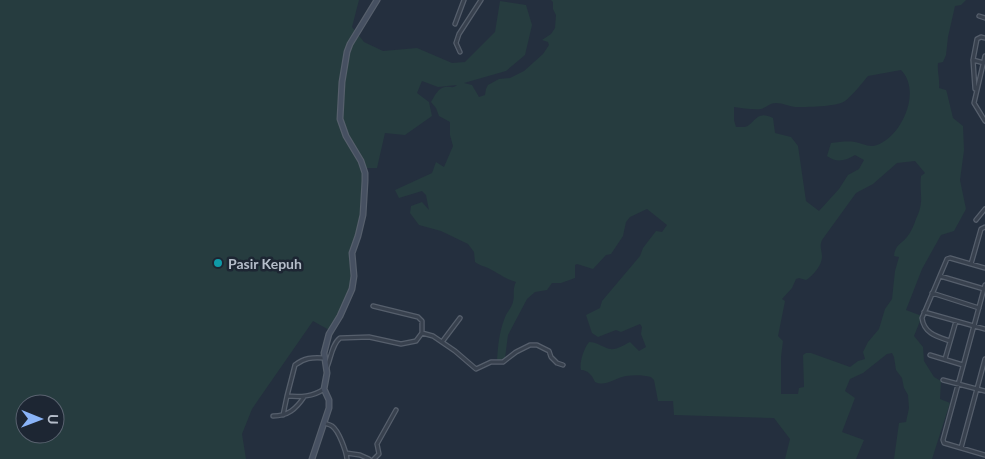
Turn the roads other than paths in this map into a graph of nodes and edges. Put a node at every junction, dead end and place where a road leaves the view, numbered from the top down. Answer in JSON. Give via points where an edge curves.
{"nodes":[{"id":1,"x":378,"y":0,"type":"edge"},
{"id":2,"x":464,"y":0,"type":"edge"},
{"id":3,"x":481,"y":0,"type":"edge"},
{"id":4,"x":979,"y":16,"type":"dead end"},
{"id":5,"x":985,"y":18,"type":"edge"},
{"id":6,"x":455,"y":24,"type":"dead end"},
{"id":7,"x":985,"y":38,"type":"edge"},
{"id":8,"x":460,"y":52,"type":"dead end"},
{"id":9,"x":985,"y":56,"type":"edge"},
{"id":10,"x":973,"y":60,"type":"junction"},
{"id":11,"x":984,"y":63,"type":"edge"},
{"id":12,"x":975,"y":92,"type":"junction"},
{"id":13,"x":985,"y":121,"type":"edge"},
{"id":14,"x":985,"y":209,"type":"edge"},
{"id":15,"x":976,"y":220,"type":"dead end"},
{"id":16,"x":985,"y":227,"type":"edge"},
{"id":17,"x":971,"y":264,"type":"junction"},
{"id":18,"x":985,"y":268,"type":"edge"},
{"id":19,"x":940,"y":276,"type":"junction"},
{"id":20,"x":984,"y":287,"type":"edge"},
{"id":21,"x":932,"y":293,"type":"junction"},
{"id":22,"x":373,"y":306,"type":"dead end"},
{"id":23,"x":979,"y":308,"type":"junction"},
{"id":24,"x":924,"y":312,"type":"junction"},
{"id":25,"x":460,"y":318,"type":"dead end"},
{"id":26,"x":956,"y":322,"type":"junction"},
{"id":27,"x":974,"y":326,"type":"junction"},
{"id":28,"x":985,"y":329,"type":"edge"},
{"id":29,"x":422,"y":333,"type":"junction"},
{"id":30,"x":950,"y":341,"type":"junction"},
{"id":31,"x":442,"y":342,"type":"junction"},
{"id":32,"x":930,"y":355,"type":"dead end"},
{"id":33,"x":324,"y":358,"type":"junction"},
{"id":34,"x":945,"y":359,"type":"junction"},
{"id":35,"x":985,"y":360,"type":"edge"},
{"id":36,"x":562,"y":365,"type":"dead end"},
{"id":37,"x":963,"y":365,"type":"junction"},
{"id":38,"x":327,"y":369,"type":"junction"},
{"id":39,"x":943,"y":380,"type":"dead end"},
{"id":40,"x":958,"y":384,"type":"junction"},
{"id":41,"x":324,"y":389,"type":"junction"},
{"id":42,"x":977,"y":389,"type":"junction"},
{"id":43,"x":985,"y":391,"type":"edge"},
{"id":44,"x":287,"y":396,"type":"junction"},
{"id":45,"x":304,"y":397,"type":"junction"},
{"id":46,"x":396,"y":410,"type":"dead end"},
{"id":47,"x":273,"y":416,"type":"dead end"},
{"id":48,"x":283,"y":416,"type":"junction"},
{"id":49,"x":324,"y":423,"type":"junction"},
{"id":50,"x":960,"y":448,"type":"junction"},
{"id":51,"x":346,"y":453,"type":"junction"},
{"id":52,"x":985,"y":455,"type":"edge"},
{"id":53,"x":312,"y":459,"type":"edge"},
{"id":54,"x":347,"y":459,"type":"edge"},
{"id":55,"x":369,"y":459,"type":"edge"},
{"id":56,"x":374,"y":459,"type":"edge"},
{"id":57,"x":984,"y":459,"type":"edge"}],
"edges":[{"from":1,"to":33,"type":"street","via":[[350,44],[342,82],[340,119],[361,161],[364,174],[363,215],[352,253],[352,289],[329,334]]},
{"from":2,"to":6,"type":"street"},
{"from":3,"to":8,"type":"street","via":[[459,34],[456,43]]},
{"from":4,"to":5,"type":"street"},
{"from":7,"to":10,"type":"street","via":[[977,39]]},
{"from":9,"to":11,"type":"street"},
{"from":10,"to":11,"type":"street"},
{"from":10,"to":12,"type":"street"},
{"from":11,"to":12,"type":"street"},
{"from":12,"to":13,"type":"street","via":[[975,107]]},
{"from":14,"to":15,"type":"street"},
{"from":16,"to":17,"type":"street","via":[[981,229]]},
{"from":17,"to":18,"type":"street"},
{"from":17,"to":19,"type":"street","via":[[948,258]]},
{"from":19,"to":20,"type":"street"},
{"from":19,"to":21,"type":"street"},
{"from":20,"to":23,"type":"street"},
{"from":21,"to":23,"type":"street"},
{"from":21,"to":24,"type":"street"},
{"from":22,"to":29,"type":"street","via":[[418,318],[422,321]]},
{"from":23,"to":27,"type":"street"},
{"from":24,"to":26,"type":"street"},
{"from":24,"to":30,"type":"street","via":[[923,324],[930,333]]},
{"from":25,"to":31,"type":"street"},
{"from":26,"to":27,"type":"street"},
{"from":26,"to":30,"type":"street"},
{"from":27,"to":28,"type":"street"},
{"from":27,"to":37,"type":"street"},
{"from":29,"to":31,"type":"street"},
{"from":29,"to":38,"type":"street","via":[[416,341],[401,344],[369,337],[340,338]]},
{"from":30,"to":34,"type":"street"},
{"from":31,"to":36,"type":"street","via":[[476,369],[491,362],[503,362],[534,344],[549,351],[551,357]]},
{"from":32,"to":34,"type":"street"},
{"from":33,"to":38,"type":"street"},
{"from":33,"to":44,"type":"street","via":[[310,358],[295,365]]},
{"from":34,"to":37,"type":"street"},
{"from":35,"to":42,"type":"street"},
{"from":37,"to":40,"type":"street"},
{"from":38,"to":41,"type":"street"},
{"from":39,"to":40,"type":"street"},
{"from":40,"to":42,"type":"street"},
{"from":40,"to":50,"type":"street","via":[[943,440]]},
{"from":41,"to":45,"type":"street"},
{"from":41,"to":49,"type":"street","via":[[329,403]]},
{"from":42,"to":43,"type":"street"},
{"from":42,"to":50,"type":"street"},
{"from":44,"to":45,"type":"street"},
{"from":44,"to":48,"type":"street"},
{"from":45,"to":48,"type":"street","via":[[298,407]]},
{"from":46,"to":56,"type":"street","via":[[378,444],[379,454]]},
{"from":47,"to":48,"type":"street"},
{"from":49,"to":51,"type":"street","via":[[332,426]]},
{"from":49,"to":53,"type":"street"},
{"from":50,"to":52,"type":"street"},
{"from":51,"to":54,"type":"street"},
{"from":51,"to":55,"type":"street","via":[[360,454]]},
{"from":52,"to":57,"type":"street"}]}
